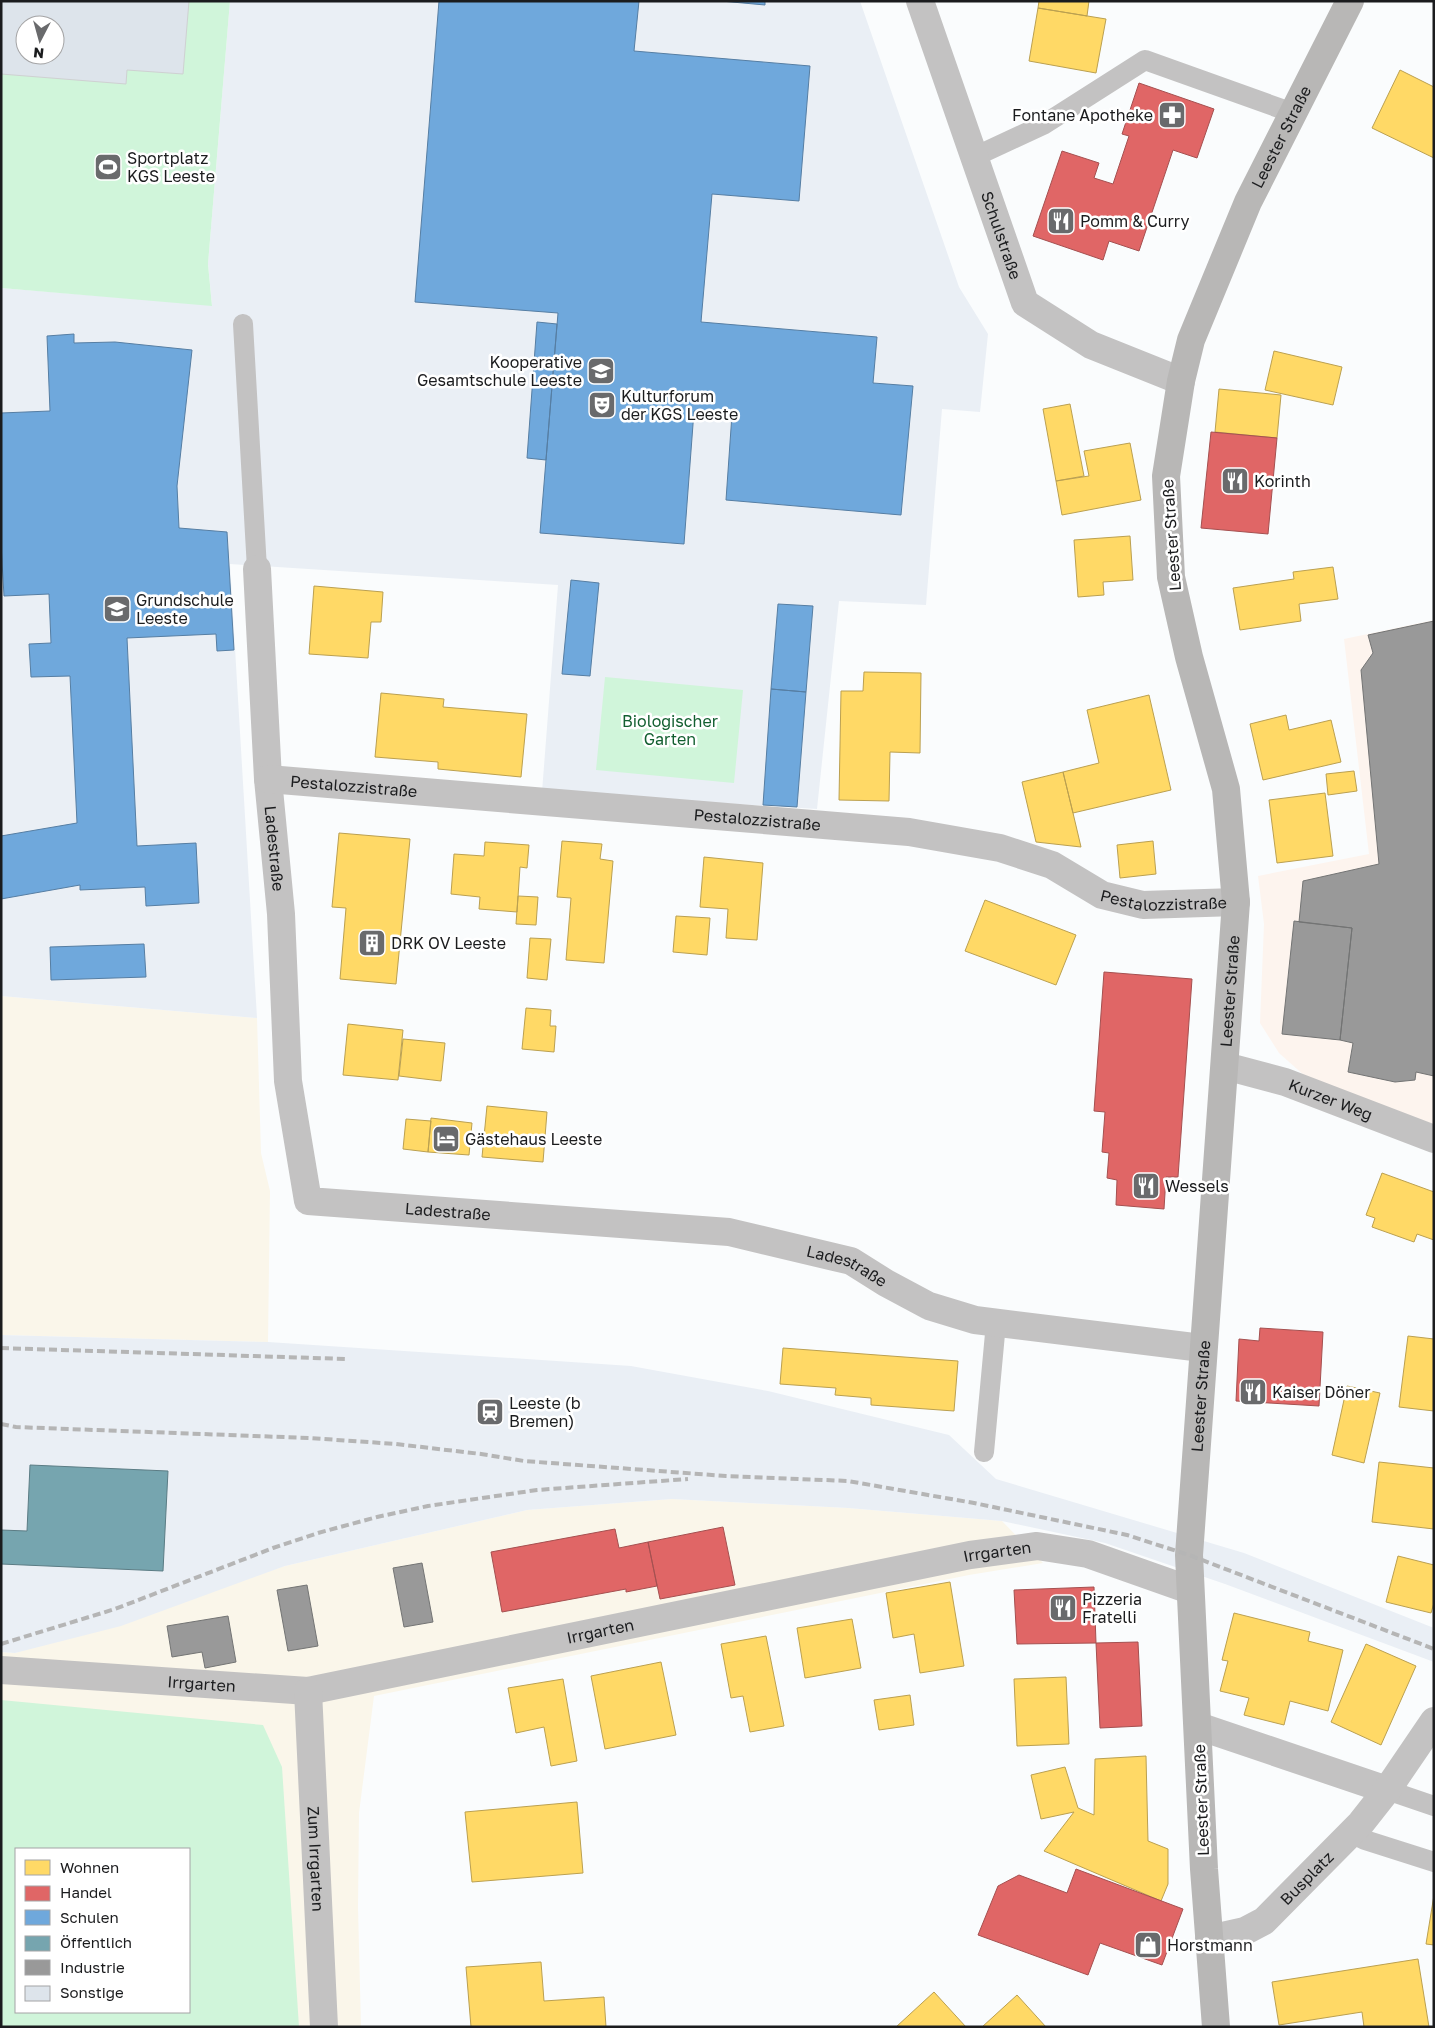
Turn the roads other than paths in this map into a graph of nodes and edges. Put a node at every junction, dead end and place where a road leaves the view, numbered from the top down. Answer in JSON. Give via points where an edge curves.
{"nodes":[{"id":1,"x":920,"y":1,"type":"edge"},
{"id":2,"x":1350,"y":1,"type":"edge"},
{"id":3,"x":1293,"y":114,"type":"junction"},
{"id":4,"x":974,"y":157,"type":"junction"},
{"id":5,"x":243,"y":324,"type":"dead end"},
{"id":6,"x":1181,"y":381,"type":"junction"},
{"id":7,"x":257,"y":569,"type":"joint"},
{"id":8,"x":268,"y":779,"type":"junction"},
{"id":9,"x":1236,"y":902,"type":"junction"},
{"id":10,"x":1225,"y":1066,"type":"junction"},
{"id":11,"x":1434,"y":1139,"type":"edge"},
{"id":12,"x":996,"y":1323,"type":"junction"},
{"id":13,"x":1202,"y":1348,"type":"junction"},
{"id":14,"x":984,"y":1452,"type":"dead end"},
{"id":15,"x":1190,"y":1590,"type":"junction"},
{"id":16,"x":1,"y":1670,"type":"edge"},
{"id":17,"x":308,"y":1691,"type":"junction"},
{"id":18,"x":1434,"y":1721,"type":"edge"},
{"id":19,"x":1198,"y":1726,"type":"junction"},
{"id":20,"x":1387,"y":1790,"type":"junction"},
{"id":21,"x":1434,"y":1806,"type":"edge"},
{"id":22,"x":1352,"y":1833,"type":"junction"},
{"id":23,"x":1434,"y":1862,"type":"edge"},
{"id":24,"x":1209,"y":1939,"type":"junction"},
{"id":25,"x":324,"y":2027,"type":"edge"},
{"id":26,"x":1216,"y":2027,"type":"edge"}],
"edges":[{"from":1,"to":4,"type":"street","name":"Schulstraße"},
{"from":2,"to":3,"type":"street","name":"Leester Straße"},
{"from":3,"to":4,"type":"lane","via":[[1146,60],[1043,125]]},
{"from":3,"to":6,"type":"street","name":"Leester Straße","via":[[1248,202],[1190,340]]},
{"from":4,"to":6,"type":"street","name":"Schulstraße","via":[[1025,303],[1090,345]]},
{"from":5,"to":7,"type":"lane"},
{"from":6,"to":9,"type":"street","name":"Leester Straße","via":[[1166,476],[1171,577],[1189,657],[1226,789]]},
{"from":7,"to":8,"type":"street","name":"Ladestraße"},
{"from":8,"to":9,"type":"street","name":"Pestalozzistraße","via":[[909,832],[1000,848],[1052,865],[1102,895],[1143,905]]},
{"from":8,"to":12,"type":"street","name":"Ladestraße","via":[[281,914],[288,1081],[308,1201],[729,1232],[851,1261],[929,1306]]},
{"from":9,"to":10,"type":"street","name":"Leester Straße"},
{"from":10,"to":11,"type":"street","name":"Kurzer Weg","via":[[1285,1082]]},
{"from":10,"to":13,"type":"street","name":"Leester Straße"},
{"from":12,"to":13,"type":"street","name":"Ladestraße"},
{"from":12,"to":14,"type":"lane"},
{"from":13,"to":15,"type":"street","name":"Leester Straße","via":[[1188,1555]]},
{"from":15,"to":17,"type":"street","name":"Irrgarten","via":[[1088,1554],[1037,1546],[970,1555]]},
{"from":15,"to":19,"type":"street","name":"Leester Straße"},
{"from":16,"to":17,"type":"street","name":"Irrgarten"},
{"from":17,"to":25,"type":"street","name":"Zum Irrgarten"},
{"from":18,"to":20,"type":"street","name":"Busplatz"},
{"from":19,"to":20,"type":"street"},
{"from":19,"to":24,"type":"street","name":"Leester Straße"},
{"from":20,"to":21,"type":"lane"},
{"from":20,"to":22,"type":"street","name":"Busplatz"},
{"from":22,"to":23,"type":"lane"},
{"from":22,"to":24,"type":"street","name":"Busplatz","via":[[1264,1921],[1246,1931]]},
{"from":24,"to":26,"type":"street","name":"Leester Straße"}]}
